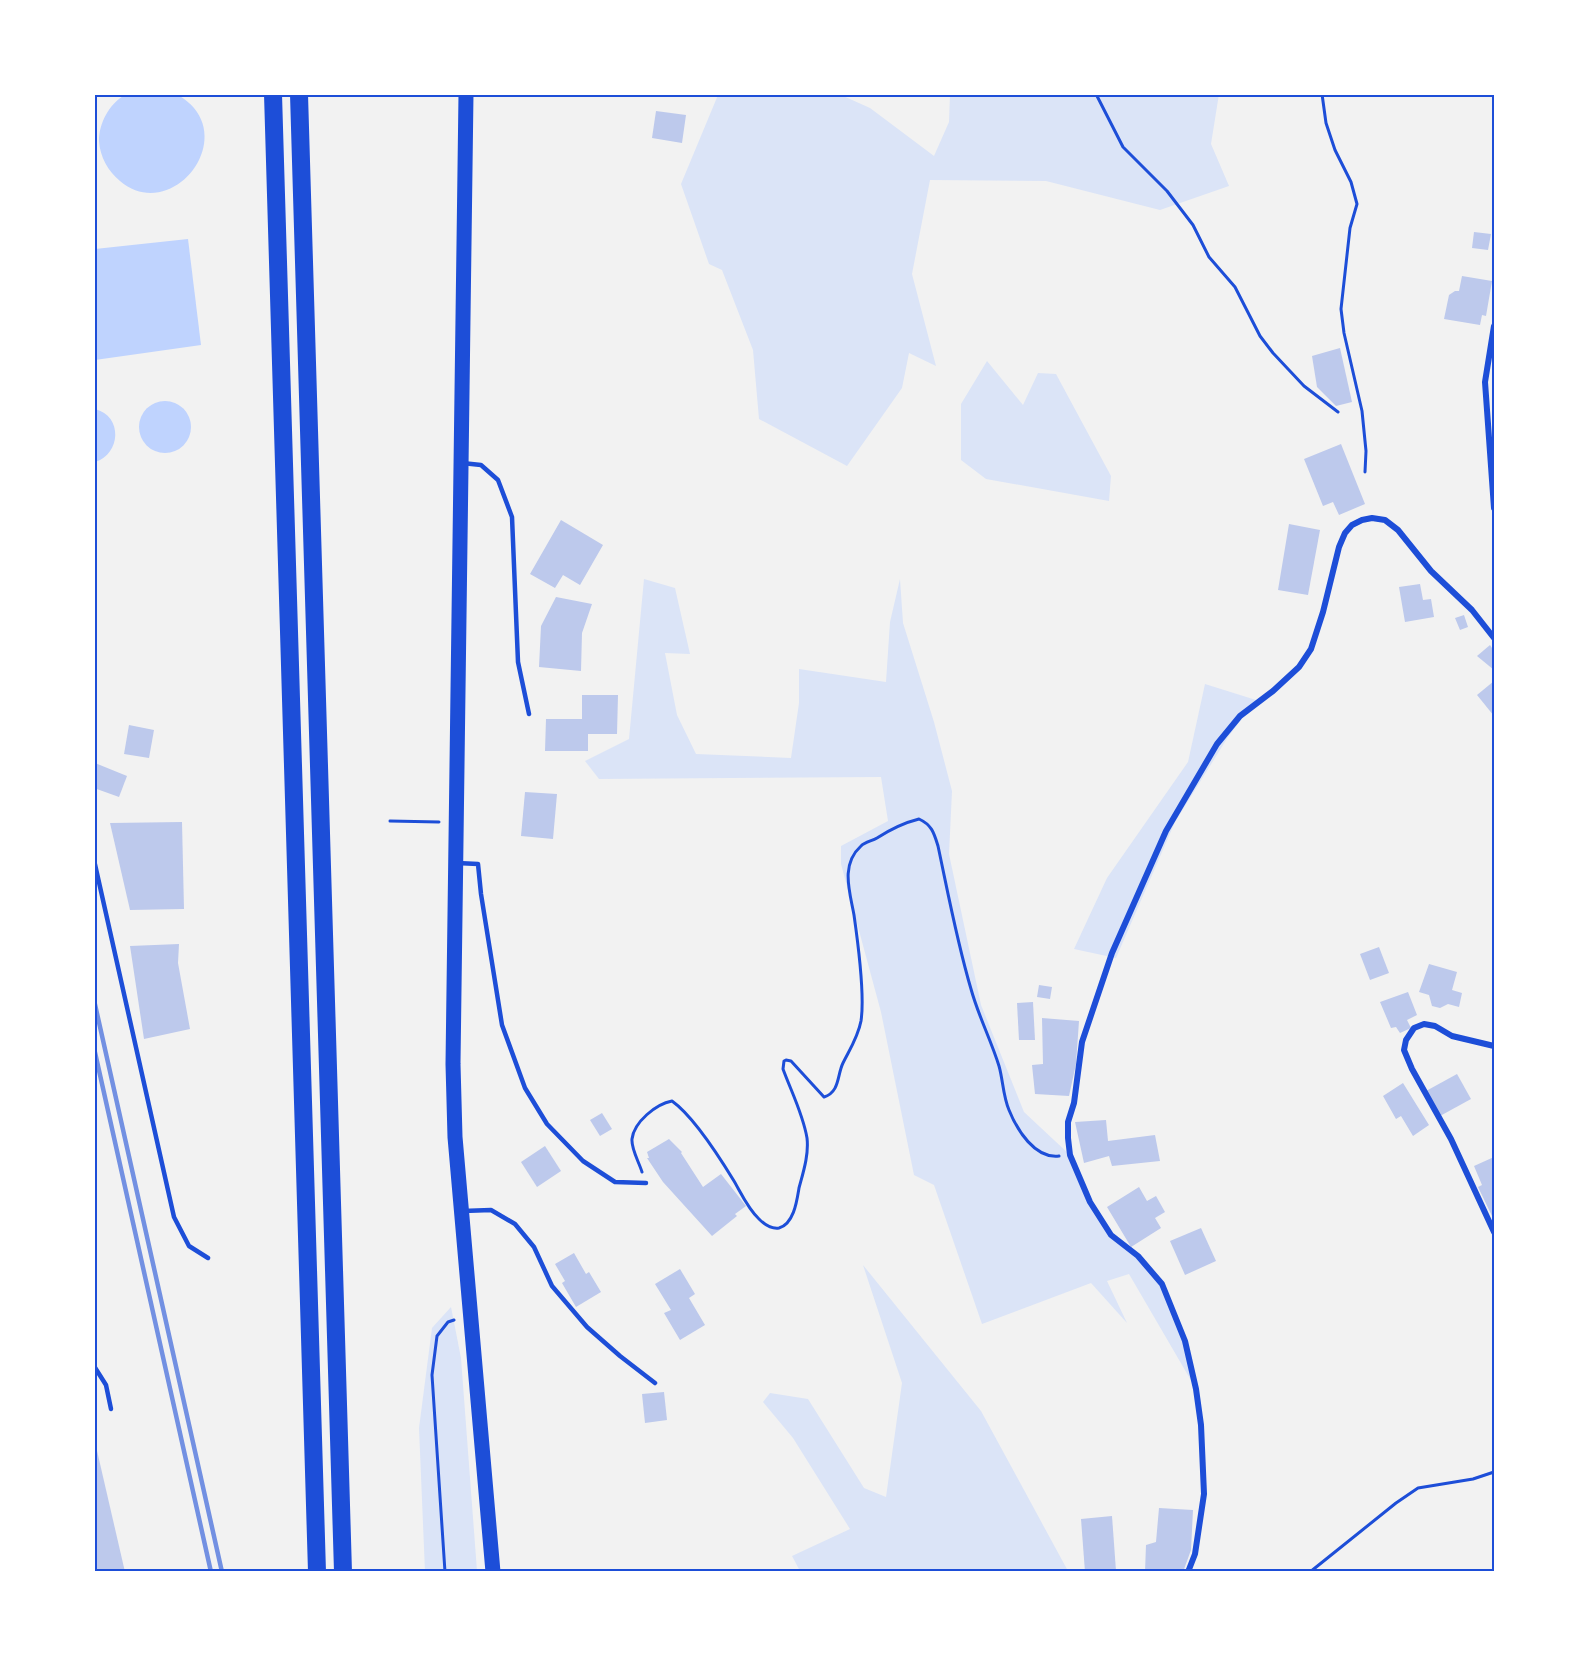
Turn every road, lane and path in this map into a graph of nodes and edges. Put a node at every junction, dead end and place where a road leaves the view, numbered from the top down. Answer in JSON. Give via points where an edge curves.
{"nodes":[{"id":1,"x":273,"y":94,"type":"edge"},
{"id":2,"x":299,"y":94,"type":"edge"},
{"id":3,"x":466,"y":94,"type":"edge"},
{"id":4,"x":1096,"y":94,"type":"edge"},
{"id":5,"x":1322,"y":94,"type":"edge"},
{"id":6,"x":1494,"y":326,"type":"edge"},
{"id":7,"x":1338,"y":412,"type":"dead end"},
{"id":8,"x":461,"y":463,"type":"junction"},
{"id":9,"x":1365,"y":472,"type":"dead end"},
{"id":10,"x":1494,"y":508,"type":"edge"},
{"id":11,"x":1494,"y":638,"type":"edge"},
{"id":12,"x":529,"y":714,"type":"dead end"},
{"id":13,"x":390,"y":821,"type":"dead end"},
{"id":14,"x":455,"y":822,"type":"junction"},
{"id":15,"x":94,"y":860,"type":"edge"},
{"id":16,"x":455,"y":863,"type":"junction"},
{"id":17,"x":1494,"y":1046,"type":"edge"},
{"id":18,"x":1070,"y":1155,"type":"junction"},
{"id":19,"x":646,"y":1184,"type":"joint"},
{"id":20,"x":461,"y":1211,"type":"junction"},
{"id":21,"x":1494,"y":1232,"type":"edge"},
{"id":22,"x":208,"y":1258,"type":"dead end"},
{"id":23,"x":470,"y":1313,"type":"junction"},
{"id":24,"x":94,"y":1366,"type":"edge"},
{"id":25,"x":655,"y":1383,"type":"dead end"},
{"id":26,"x":111,"y":1408,"type":"dead end"},
{"id":27,"x":1494,"y":1472,"type":"edge"},
{"id":28,"x":317,"y":1572,"type":"edge"},
{"id":29,"x":343,"y":1572,"type":"edge"},
{"id":30,"x":445,"y":1572,"type":"edge"},
{"id":31,"x":493,"y":1572,"type":"edge"},
{"id":32,"x":1188,"y":1572,"type":"edge"},
{"id":33,"x":1310,"y":1572,"type":"edge"}],
"edges":[{"from":1,"to":28,"type":"highway"},
{"from":2,"to":29,"type":"highway"},
{"from":3,"to":8,"type":"main road"},
{"from":4,"to":7,"type":"path","via":[[1124,147],[1167,191],[1209,256],[1235,287],[1260,336],[1304,387]]},
{"from":5,"to":9,"type":"path","via":[[1326,123],[1357,204],[1350,228],[1341,309],[1362,411]]},
{"from":6,"to":10,"type":"street","via":[[1485,382]]},
{"from":8,"to":12,"type":"lane","via":[[481,465],[498,480],[512,517],[518,662]]},
{"from":8,"to":14,"type":"main road"},
{"from":11,"to":18,"type":"street","via":[[1398,530],[1385,520],[1372,518],[1352,525],[1339,547],[1311,649],[1299,667],[1240,716],[1217,744],[1166,831],[1112,953],[1082,1042],[1068,1122]]},
{"from":13,"to":14,"type":"path"},
{"from":14,"to":16,"type":"main road"},
{"from":15,"to":22,"type":"lane","via":[[174,1218],[189,1246]]},
{"from":16,"to":19,"type":"lane","via":[[478,864],[502,1025],[525,1088],[547,1124],[583,1161],[615,1182]]},
{"from":16,"to":20,"type":"main road","via":[[453,1064]]},
{"from":17,"to":21,"type":"street","via":[[1452,1036],[1424,1024],[1414,1028],[1404,1050]]},
{"from":18,"to":19,"type":"path","via":[[1053,1157],[1033,1147],[1008,1110],[999,1066],[971,990],[938,846],[933,830],[919,819],[862,845],[848,869],[860,970],[861,1020],[836,1088],[824,1097],[791,1061],[784,1061],[783,1069],[807,1140],[806,1160],[790,1219],[778,1228],[758,1219],[706,1141],[672,1101],[653,1110],[638,1125],[632,1139]]},
{"from":18,"to":32,"type":"street","via":[[1090,1203],[1111,1234],[1138,1256],[1162,1284],[1185,1341],[1197,1389],[1204,1494],[1195,1554]]},
{"from":20,"to":23,"type":"main road"},
{"from":20,"to":25,"type":"lane","via":[[491,1210],[515,1224],[534,1247],[552,1286],[587,1327]]},
{"from":23,"to":30,"type":"path","via":[[448,1322],[437,1336],[432,1375]]},
{"from":23,"to":31,"type":"main road"},
{"from":24,"to":26,"type":"lane","via":[[106,1385]]},
{"from":27,"to":33,"type":"path","via":[[1418,1488]]}]}
